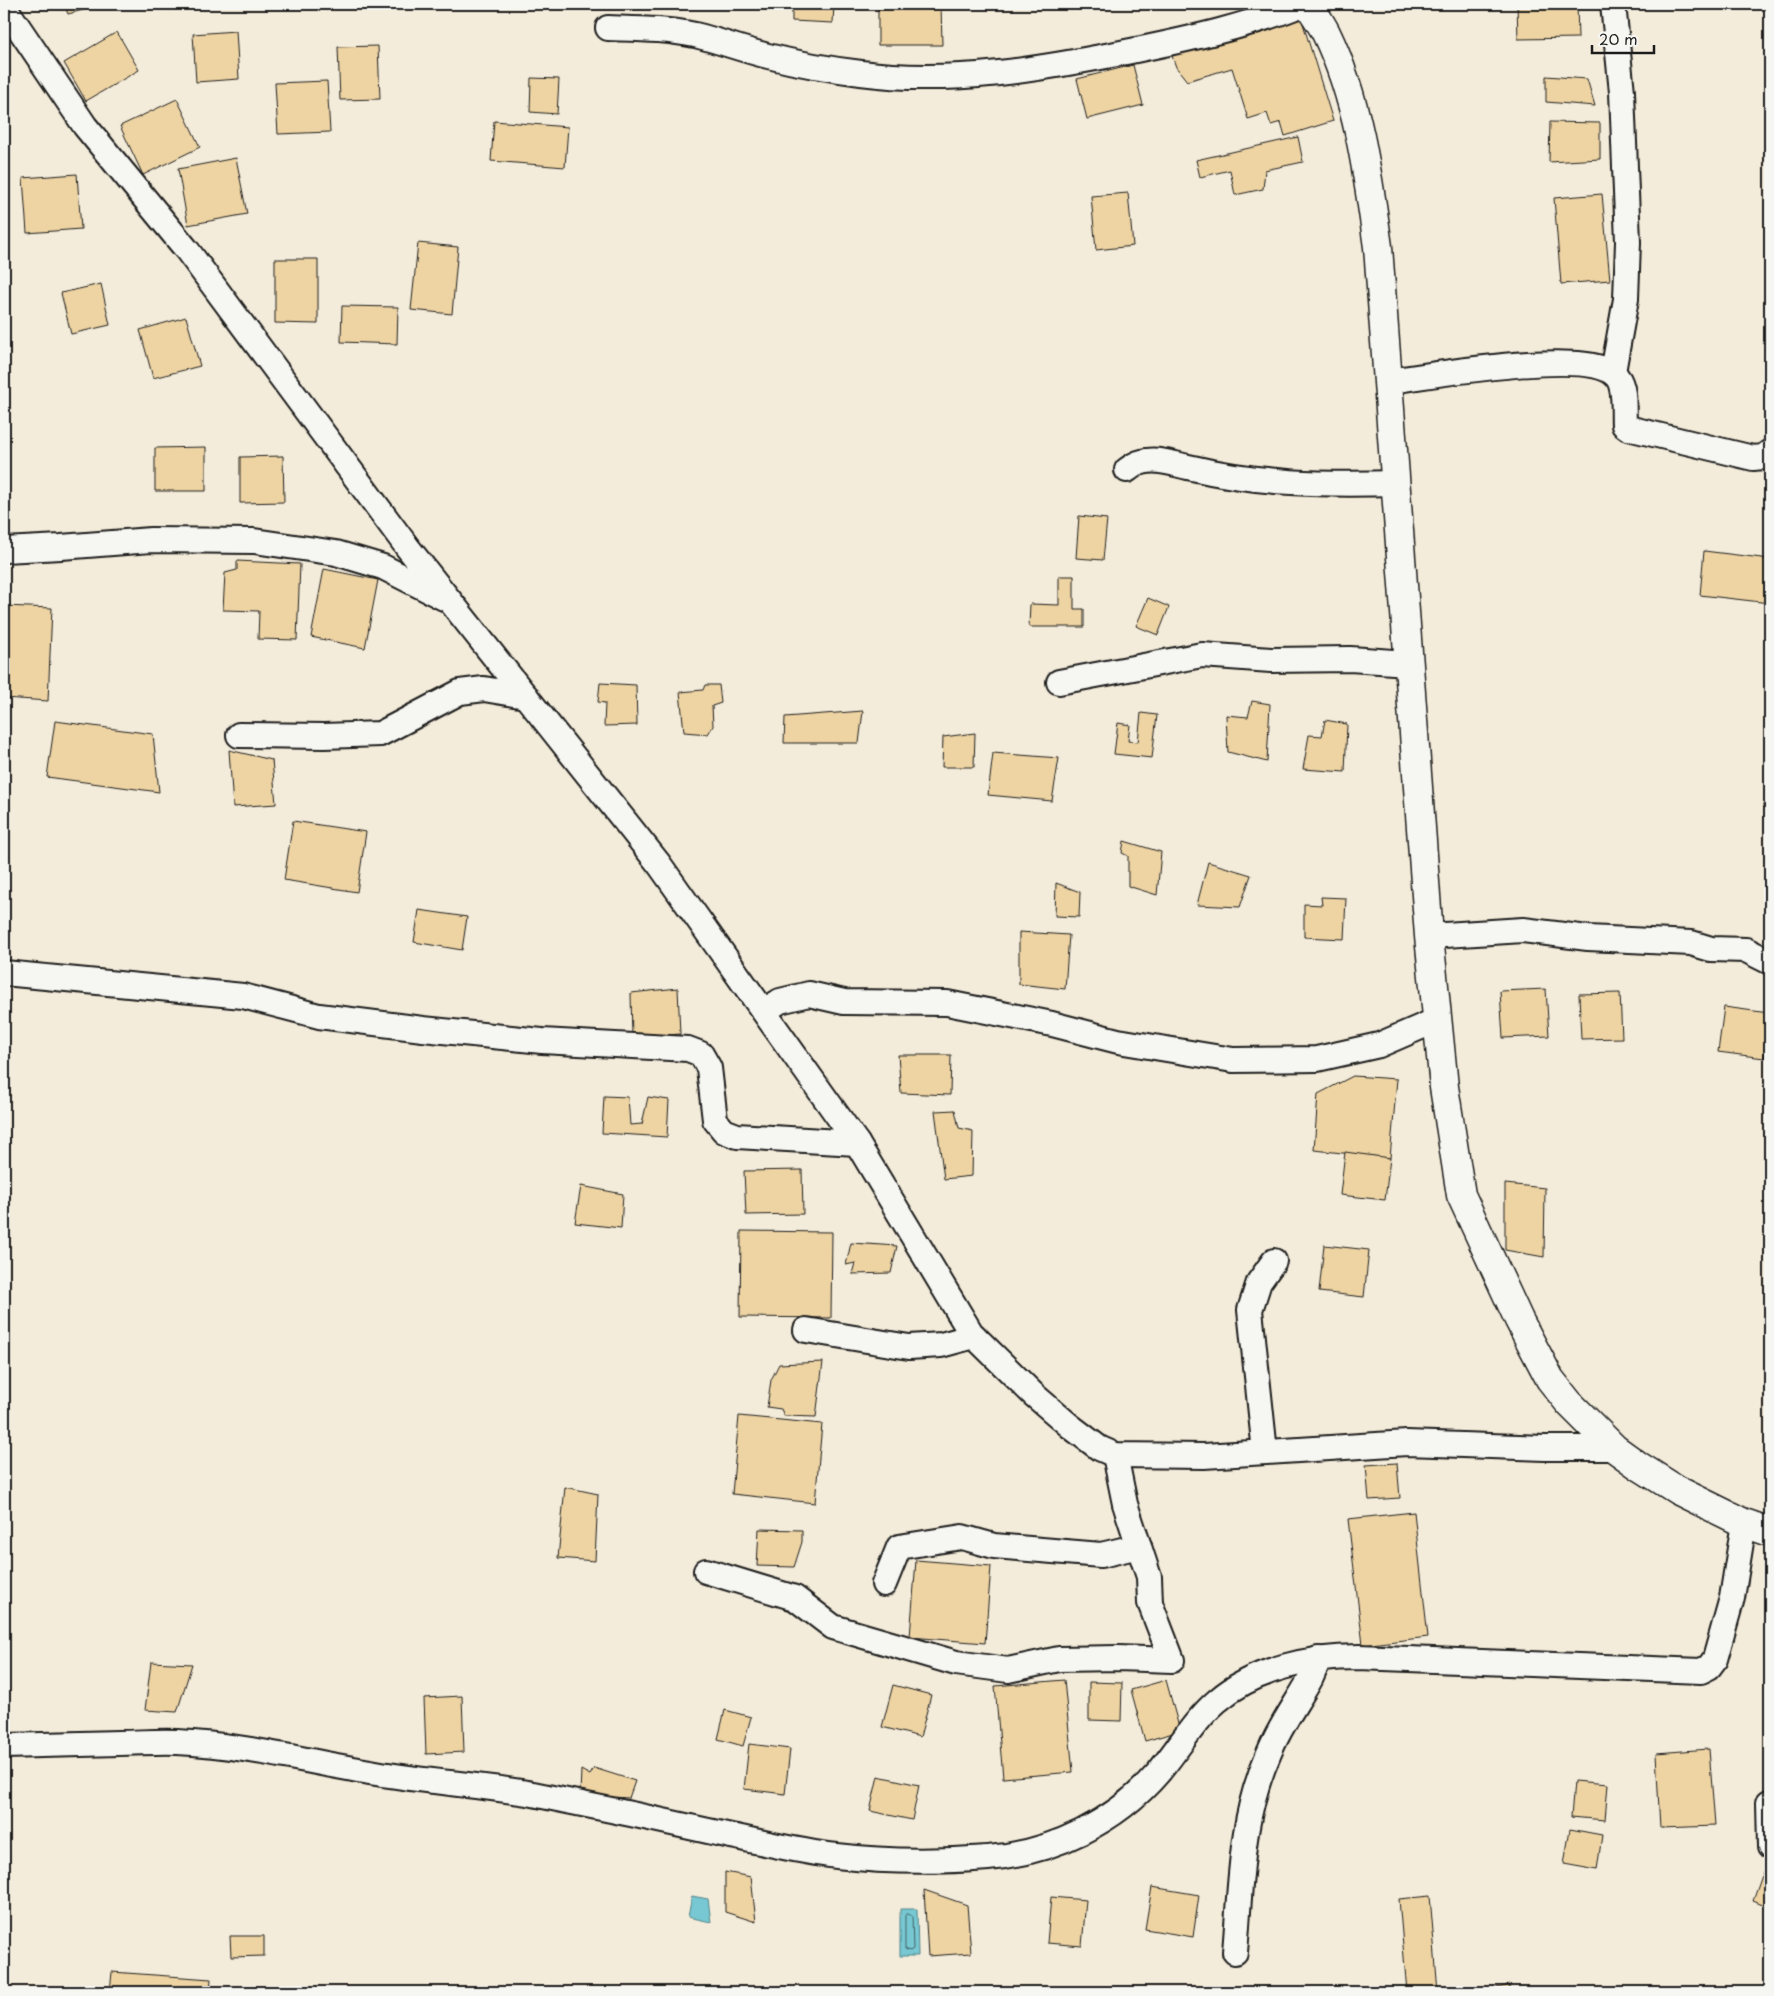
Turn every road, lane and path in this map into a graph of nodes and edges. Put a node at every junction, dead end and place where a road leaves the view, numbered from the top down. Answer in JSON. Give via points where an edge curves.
{"nodes":[{"id":1,"x":1613,"y":4,"type":"edge"},
{"id":2,"x":4,"y":6,"type":"edge"},
{"id":3,"x":1312,"y":7,"type":"edge"},
{"id":4,"x":608,"y":28,"type":"dead end"},
{"id":5,"x":1613,"y":372,"type":"junction"},
{"id":6,"x":1389,"y":381,"type":"junction"},
{"id":7,"x":1770,"y":452,"type":"edge"},
{"id":8,"x":1127,"y":470,"type":"dead end"},
{"id":9,"x":1396,"y":483,"type":"junction"},
{"id":10,"x":4,"y":550,"type":"edge"},
{"id":11,"x":450,"y":601,"type":"junction"},
{"id":12,"x":1408,"y":663,"type":"junction"},
{"id":13,"x":1060,"y":682,"type":"dead end"},
{"id":14,"x":526,"y":696,"type":"junction"},
{"id":15,"x":239,"y":735,"type":"dead end"},
{"id":16,"x":1430,"y":936,"type":"junction"},
{"id":17,"x":1770,"y":962,"type":"edge"},
{"id":18,"x":4,"y":973,"type":"edge"},
{"id":19,"x":764,"y":1011,"type":"junction"},
{"id":20,"x":1437,"y":1020,"type":"junction"},
{"id":21,"x":857,"y":1144,"type":"junction"},
{"id":22,"x":1274,"y":1261,"type":"dead end"},
{"id":23,"x":806,"y":1330,"type":"dead end"},
{"id":24,"x":974,"y":1336,"type":"junction"},
{"id":25,"x":1614,"y":1448,"type":"junction"},
{"id":26,"x":1265,"y":1452,"type":"junction"},
{"id":27,"x":1115,"y":1455,"type":"junction"},
{"id":28,"x":1744,"y":1523,"type":"junction"},
{"id":29,"x":1770,"y":1532,"type":"edge"},
{"id":30,"x":1139,"y":1546,"type":"junction"},
{"id":31,"x":706,"y":1571,"type":"dead end"},
{"id":32,"x":884,"y":1584,"type":"dead end"},
{"id":33,"x":1318,"y":1659,"type":"junction"},
{"id":34,"x":4,"y":1746,"type":"edge"},
{"id":35,"x":1769,"y":1803,"type":"dead end"},
{"id":36,"x":1770,"y":1847,"type":"edge"},
{"id":37,"x":1235,"y":1952,"type":"dead end"}],
"edges":[{"from":1,"to":5,"type":"street","via":[[1622,92],[1628,250],[1626,299]]},
{"from":2,"to":11,"type":"street","via":[[85,126],[187,250]]},
{"from":3,"to":4,"type":"street","via":[[1159,46],[1071,64],[958,76],[864,73],[805,65],[695,35]]},
{"from":3,"to":6,"type":"street","via":[[1326,33],[1350,97],[1362,146],[1378,247]]},
{"from":5,"to":6,"type":"street","via":[[1593,366],[1548,363]]},
{"from":5,"to":7,"type":"street","via":[[1622,385],[1624,425],[1628,428],[1753,458]]},
{"from":6,"to":9,"type":"street"},
{"from":8,"to":9,"type":"street","via":[[1144,460],[1157,460],[1285,483]]},
{"from":9,"to":12,"type":"street"},
{"from":10,"to":11,"type":"street","via":[[151,540],[254,542],[336,553],[383,567]]},
{"from":11,"to":14,"type":"street"},
{"from":12,"to":13,"type":"street","via":[[1202,655]]},
{"from":12,"to":16,"type":"street"},
{"from":14,"to":15,"type":"street","via":[[484,689],[460,692],[380,734]]},
{"from":14,"to":19,"type":"street","via":[[659,864]]},
{"from":16,"to":17,"type":"street","via":[[1523,930],[1746,950]]},
{"from":16,"to":20,"type":"street"},
{"from":18,"to":21,"type":"street","via":[[243,996],[319,1016],[423,1029],[542,1041],[688,1049],[701,1054],[709,1068],[715,1120],[724,1132],[737,1136]]},
{"from":19,"to":20,"type":"street","via":[[780,1001],[809,994],[844,1002],[947,1003],[1118,1041],[1233,1060],[1317,1059],[1379,1045]]},
{"from":19,"to":21,"type":"street"},
{"from":20,"to":25,"type":"street","via":[[1460,1195],[1550,1380]]},
{"from":21,"to":24,"type":"street"},
{"from":22,"to":26,"type":"street","via":[[1259,1282],[1250,1310]]},
{"from":23,"to":24,"type":"street","via":[[909,1347],[941,1345]]},
{"from":24,"to":27,"type":"street","via":[[1056,1414],[1099,1448]]},
{"from":25,"to":26,"type":"street","via":[[1407,1443]]},
{"from":25,"to":28,"type":"street","via":[[1677,1490]]},
{"from":26,"to":27,"type":"street","via":[[1204,1456]]},
{"from":27,"to":30,"type":"street","via":[[1125,1504]]},
{"from":28,"to":29,"type":"street"},
{"from":28,"to":33,"type":"street","via":[[1732,1598],[1715,1660],[1701,1671],[1359,1657]]},
{"from":30,"to":31,"type":"street","via":[[1149,1576],[1150,1603],[1172,1660],[1059,1659],[1008,1670],[956,1663],[833,1627],[796,1598]]},
{"from":30,"to":32,"type":"street","via":[[1101,1555],[994,1546],[962,1537],[899,1547]]},
{"from":33,"to":34,"type":"street","via":[[1261,1674],[1219,1699],[1200,1718],[1156,1775],[1104,1820],[1036,1850],[994,1858],[940,1862],[866,1859],[793,1850],[535,1795],[381,1774],[228,1746],[173,1742]]},
{"from":33,"to":37,"type":"street","via":[[1311,1680],[1269,1753],[1249,1810],[1240,1870]]},
{"from":35,"to":36,"type":"street"}]}
